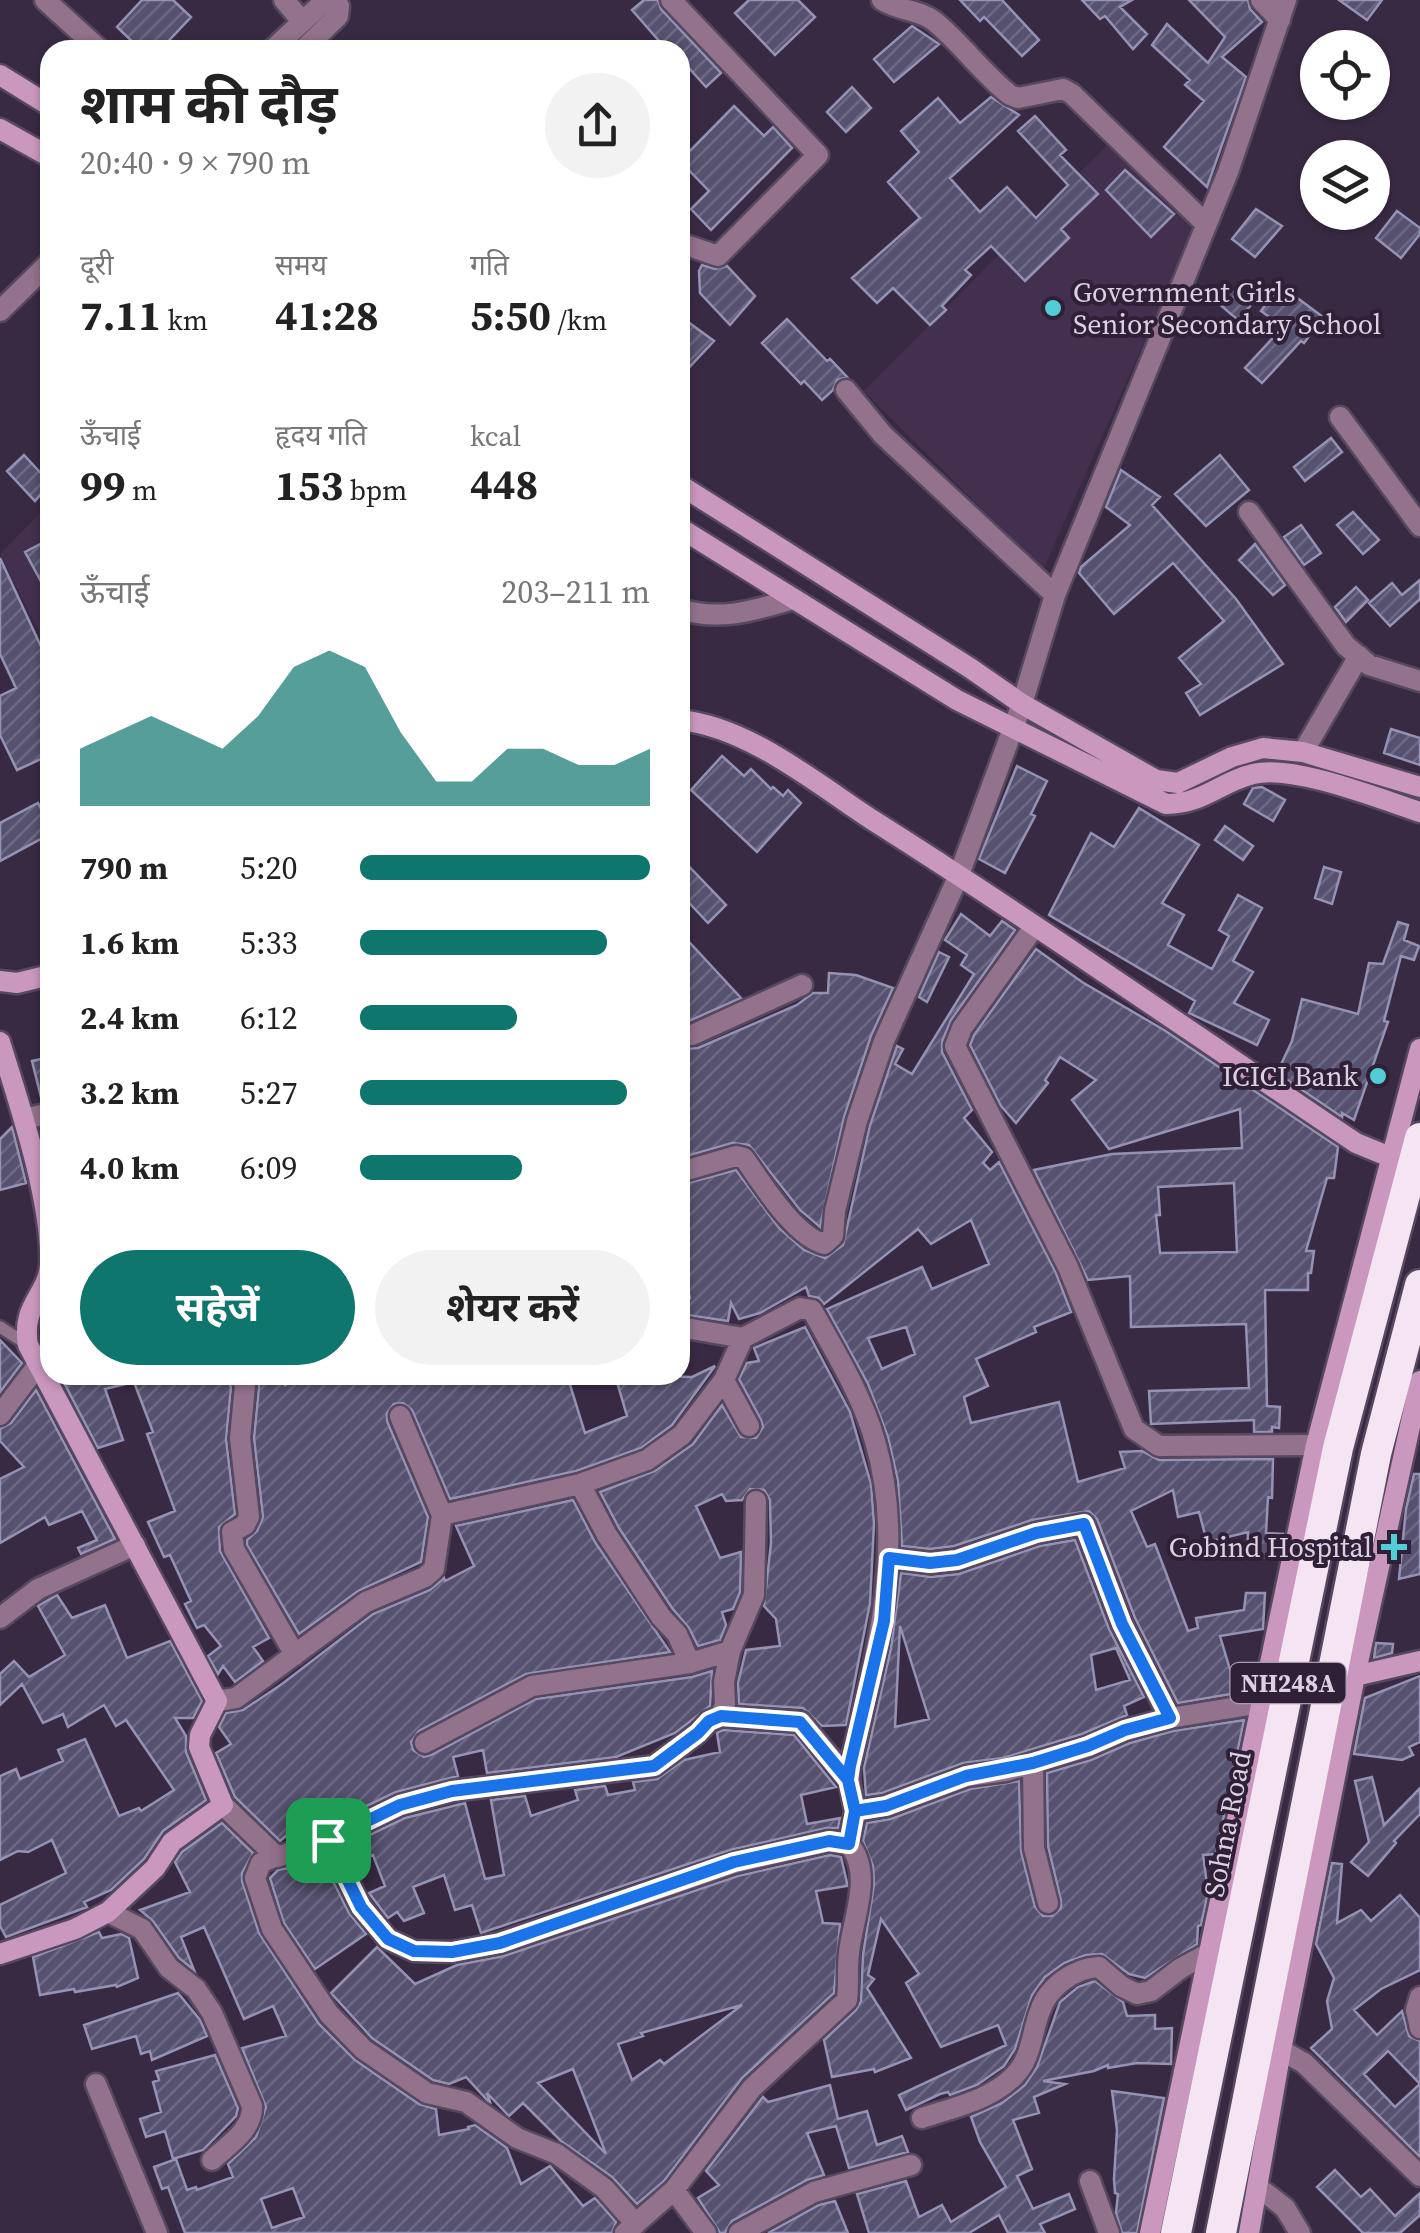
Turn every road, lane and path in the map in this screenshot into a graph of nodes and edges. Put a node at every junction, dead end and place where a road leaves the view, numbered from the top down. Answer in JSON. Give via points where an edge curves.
{"nodes":[{"id":1,"x":45,"y":0,"type":"edge"},
{"id":2,"x":284,"y":0,"type":"edge"},
{"id":3,"x":670,"y":0,"type":"edge"},
{"id":4,"x":882,"y":0,"type":"edge"},
{"id":5,"x":1261,"y":0,"type":"edge"},
{"id":6,"x":323,"y":1,"type":"edge"},
{"id":7,"x":1283,"y":10,"type":"edge"},
{"id":8,"x":302,"y":21,"type":"junction"},
{"id":9,"x":89,"y":40,"type":"edge"},
{"id":10,"x":282,"y":40,"type":"edge"},
{"id":11,"x":313,"y":40,"type":"edge"},
{"id":12,"x":0,"y":75,"type":"edge"},
{"id":13,"x":40,"y":100,"type":"edge"},
{"id":14,"x":0,"y":129,"type":"edge"},
{"id":15,"x":40,"y":151,"type":"edge"},
{"id":16,"x":1206,"y":224,"type":"junction"},
{"id":17,"x":690,"y":246,"type":"edge"},
{"id":18,"x":40,"y":272,"type":"edge"},
{"id":19,"x":0,"y":311,"type":"edge"},
{"id":20,"x":846,"y":390,"type":"dead end"},
{"id":21,"x":1340,"y":417,"type":"dead end"},
{"id":22,"x":690,"y":490,"type":"edge"},
{"id":23,"x":1250,"y":512,"type":"dead end"},
{"id":24,"x":1420,"y":526,"type":"edge"},
{"id":25,"x":690,"y":534,"type":"edge"},
{"id":26,"x":1055,"y":595,"type":"junction"},
{"id":27,"x":794,"y":598,"type":"junction"},
{"id":28,"x":690,"y":612,"type":"edge"},
{"id":29,"x":1359,"y":656,"type":"junction"},
{"id":30,"x":1420,"y":681,"type":"edge"},
{"id":31,"x":1022,"y":704,"type":"junction"},
{"id":32,"x":690,"y":721,"type":"edge"},
{"id":33,"x":1012,"y":728,"type":"junction"},
{"id":34,"x":1302,"y":752,"type":"junction"},
{"id":35,"x":1420,"y":788,"type":"edge"},
{"id":36,"x":1420,"y":812,"type":"edge"},
{"id":37,"x":959,"y":875,"type":"junction"},
{"id":38,"x":1035,"y":926,"type":"junction"},
{"id":39,"x":40,"y":977,"type":"edge"},
{"id":40,"x":0,"y":981,"type":"edge"},
{"id":41,"x":802,"y":985,"type":"dead end"},
{"id":42,"x":690,"y":1036,"type":"edge"},
{"id":43,"x":0,"y":1042,"type":"edge"},
{"id":44,"x":1420,"y":1049,"type":"edge"},
{"id":45,"x":40,"y":1115,"type":"edge"},
{"id":46,"x":24,"y":1119,"type":"junction"},
{"id":47,"x":1420,"y":1138,"type":"edge"},
{"id":48,"x":1390,"y":1157,"type":"junction"},
{"id":49,"x":690,"y":1169,"type":"edge"},
{"id":50,"x":40,"y":1189,"type":"edge"},
{"id":51,"x":1420,"y":1285,"type":"edge"},
{"id":52,"x":40,"y":1289,"type":"edge"},
{"id":53,"x":0,"y":1327,"type":"edge"},
{"id":54,"x":690,"y":1328,"type":"edge"},
{"id":55,"x":743,"y":1338,"type":"junction"},
{"id":56,"x":28,"y":1345,"type":"junction"},
{"id":57,"x":38,"y":1365,"type":"junction"},
{"id":58,"x":40,"y":1369,"type":"edge"},
{"id":59,"x":724,"y":1380,"type":"junction"},
{"id":60,"x":1420,"y":1381,"type":"edge"},
{"id":61,"x":49,"y":1385,"type":"edge"},
{"id":62,"x":245,"y":1385,"type":"edge"},
{"id":63,"x":0,"y":1414,"type":"edge"},
{"id":64,"x":400,"y":1416,"type":"dead end"},
{"id":65,"x":749,"y":1426,"type":"dead end"},
{"id":66,"x":1316,"y":1445,"type":"junction"},
{"id":67,"x":580,"y":1484,"type":"junction"},
{"id":68,"x":756,"y":1502,"type":"dead end"},
{"id":69,"x":442,"y":1515,"type":"junction"},
{"id":70,"x":135,"y":1545,"type":"junction"},
{"id":71,"x":889,"y":1558,"type":"junction"},
{"id":72,"x":0,"y":1618,"type":"edge"},
{"id":73,"x":730,"y":1650,"type":"junction"},
{"id":74,"x":295,"y":1655,"type":"junction"},
{"id":75,"x":1420,"y":1661,"type":"edge"},
{"id":76,"x":690,"y":1663,"type":"junction"},
{"id":77,"x":1355,"y":1676,"type":"junction"},
{"id":78,"x":217,"y":1701,"type":"junction"},
{"id":79,"x":1262,"y":1703,"type":"junction"},
{"id":80,"x":721,"y":1716,"type":"junction"},
{"id":81,"x":1170,"y":1718,"type":"junction"},
{"id":82,"x":424,"y":1743,"type":"dead end"},
{"id":83,"x":1033,"y":1763,"type":"junction"},
{"id":84,"x":848,"y":1780,"type":"junction"},
{"id":85,"x":224,"y":1805,"type":"junction"},
{"id":86,"x":855,"y":1811,"type":"junction"},
{"id":87,"x":328,"y":1840,"type":"junction"},
{"id":88,"x":849,"y":1844,"type":"junction"},
{"id":89,"x":274,"y":1857,"type":"junction"},
{"id":90,"x":1048,"y":1904,"type":"dead end"},
{"id":91,"x":108,"y":1912,"type":"junction"},
{"id":92,"x":1209,"y":1953,"type":"junction"},
{"id":93,"x":0,"y":1954,"type":"edge"},
{"id":94,"x":1420,"y":1998,"type":"edge"},
{"id":95,"x":1420,"y":2028,"type":"edge"},
{"id":96,"x":1281,"y":2050,"type":"junction"},
{"id":97,"x":96,"y":2084,"type":"dead end"},
{"id":98,"x":922,"y":2118,"type":"dead end"},
{"id":99,"x":212,"y":2160,"type":"dead end"},
{"id":100,"x":911,"y":2166,"type":"dead end"},
{"id":101,"x":1420,"y":2176,"type":"edge"},
{"id":102,"x":1090,"y":2181,"type":"dead end"},
{"id":103,"x":1259,"y":2188,"type":"junction"},
{"id":104,"x":674,"y":2190,"type":"junction"},
{"id":105,"x":630,"y":2228,"type":"edge"},
{"id":106,"x":157,"y":2233,"type":"edge"},
{"id":107,"x":706,"y":2233,"type":"edge"},
{"id":108,"x":739,"y":2233,"type":"edge"},
{"id":109,"x":1109,"y":2233,"type":"edge"},
{"id":110,"x":1150,"y":2233,"type":"edge"},
{"id":111,"x":1176,"y":2233,"type":"edge"},
{"id":112,"x":1220,"y":2233,"type":"edge"},
{"id":113,"x":1249,"y":2233,"type":"edge"},
{"id":114,"x":1300,"y":2233,"type":"edge"}],
"edges":[{"from":1,"to":9,"type":"street"},
{"from":2,"to":8,"type":"street"},
{"from":3,"to":17,"type":"street","via":[[818,154],[718,256]]},
{"from":4,"to":16,"type":"street","via":[[937,23],[1010,95],[1063,88],[1072,94]]},
{"from":5,"to":7,"type":"street"},
{"from":6,"to":8,"type":"street"},
{"from":6,"to":11,"type":"street","via":[[339,6],[338,16]]},
{"from":7,"to":16,"type":"street"},
{"from":8,"to":10,"type":"street"},
{"from":12,"to":13,"type":"street"},
{"from":14,"to":15,"type":"street"},
{"from":16,"to":26,"type":"street"},
{"from":18,"to":19,"type":"street"},
{"from":20,"to":26,"type":"street","via":[[882,435]]},
{"from":21,"to":24,"type":"street"},
{"from":22,"to":31,"type":"street"},
{"from":23,"to":29,"type":"street"},
{"from":25,"to":27,"type":"street"},
{"from":26,"to":31,"type":"street"},
{"from":27,"to":28,"type":"street","via":[[725,616]]},
{"from":27,"to":33,"type":"street"},
{"from":29,"to":30,"type":"street"},
{"from":29,"to":34,"type":"street"},
{"from":31,"to":33,"type":"street"},
{"from":31,"to":34,"type":"street","via":[[1156,780],[1178,783],[1263,748]]},
{"from":32,"to":37,"type":"street","via":[[744,738]]},
{"from":33,"to":36,"type":"street","via":[[1166,804],[1187,804],[1256,772],[1278,772]]},
{"from":33,"to":37,"type":"street"},
{"from":34,"to":35,"type":"street"},
{"from":37,"to":38,"type":"street"},
{"from":37,"to":49,"type":"street","via":[[884,1041],[857,1121],[833,1236],[824,1244],[815,1241],[778,1206],[744,1158]]},
{"from":38,"to":48,"type":"street","via":[[1356,1143]]},
{"from":38,"to":66,"type":"street","via":[[955,1046],[1068,1266],[1134,1429],[1159,1446]]},
{"from":39,"to":40,"type":"street"},
{"from":41,"to":42,"type":"street"},
{"from":43,"to":46,"type":"street"},
{"from":44,"to":48,"type":"street"},
{"from":45,"to":46,"type":"street"},
{"from":46,"to":50,"type":"street"},
{"from":47,"to":111,"type":"highway","name":"Sohna Road","number":"NH248A","via":[[1338,1448]]},
{"from":48,"to":66,"type":"street"},
{"from":51,"to":112,"type":"highway","number":"NH248A","via":[[1376,1454]]},
{"from":52,"to":56,"type":"street","via":[[25,1331]]},
{"from":53,"to":56,"type":"lane"},
{"from":54,"to":55,"type":"street"},
{"from":55,"to":59,"type":"street"},
{"from":55,"to":71,"type":"street","via":[[800,1308],[812,1310],[875,1440],[886,1485]]},
{"from":56,"to":57,"type":"street"},
{"from":57,"to":58,"type":"street"},
{"from":57,"to":63,"type":"street"},
{"from":59,"to":65,"type":"street"},
{"from":59,"to":67,"type":"street","via":[[682,1435],[659,1452]]},
{"from":60,"to":77,"type":"street"},
{"from":61,"to":70,"type":"street"},
{"from":62,"to":74,"type":"street","via":[[240,1438],[249,1517],[232,1532],[234,1549]]},
{"from":64,"to":69,"type":"street"},
{"from":66,"to":79,"type":"street"},
{"from":67,"to":69,"type":"street"},
{"from":67,"to":76,"type":"street"},
{"from":68,"to":73,"type":"street","via":[[754,1595]]},
{"from":69,"to":74,"type":"street","via":[[431,1572],[366,1602]]},
{"from":70,"to":72,"type":"street","via":[[38,1589]]},
{"from":70,"to":78,"type":"street"},
{"from":71,"to":81,"type":"street","via":[[957,1560],[1084,1524],[1122,1624]]},
{"from":71,"to":84,"type":"street","via":[[884,1621]]},
{"from":73,"to":76,"type":"street"},
{"from":73,"to":80,"type":"street"},
{"from":74,"to":78,"type":"street","via":[[236,1698]]},
{"from":75,"to":77,"type":"street"},
{"from":76,"to":82,"type":"street","via":[[532,1686]]},
{"from":77,"to":96,"type":"street"},
{"from":78,"to":85,"type":"street","via":[[198,1748]]},
{"from":79,"to":81,"type":"street"},
{"from":79,"to":92,"type":"street"},
{"from":80,"to":84,"type":"street","via":[[800,1722]]},
{"from":80,"to":87,"type":"street","via":[[654,1766],[452,1791],[400,1805]]},
{"from":81,"to":83,"type":"street"},
{"from":83,"to":86,"type":"street"},
{"from":83,"to":90,"type":"street","via":[[1034,1848]]},
{"from":84,"to":86,"type":"street"},
{"from":85,"to":89,"type":"street"},
{"from":85,"to":91,"type":"street","via":[[172,1842]]},
{"from":86,"to":88,"type":"street"},
{"from":87,"to":88,"type":"street","via":[[361,1907],[388,1939],[414,1951],[452,1952],[500,1943],[734,1862],[829,1841]]},
{"from":87,"to":89,"type":"street"},
{"from":88,"to":104,"type":"street","via":[[861,1892],[847,2000],[752,2088]]},
{"from":89,"to":105,"type":"street","via":[[261,1863],[255,1878],[272,1928],[329,2014],[363,2049],[419,2089],[466,2102],[565,2160],[604,2188]]},
{"from":91,"to":93,"type":"street"},
{"from":91,"to":99,"type":"street","via":[[142,1929],[169,1968],[196,1989],[252,2106],[246,2128]]},
{"from":92,"to":98,"type":"street","via":[[1137,1994],[1099,1968],[1079,1971],[1058,1984],[1040,2010],[1017,2074],[971,2102]]},
{"from":92,"to":110,"type":"street"},
{"from":94,"to":95,"type":"street"},
{"from":96,"to":101,"type":"street","via":[[1304,2063]]},
{"from":96,"to":103,"type":"street"},
{"from":97,"to":106,"type":"street"},
{"from":100,"to":108,"type":"street","via":[[814,2192]]},
{"from":102,"to":109,"type":"street"},
{"from":103,"to":113,"type":"street"},
{"from":103,"to":114,"type":"street","via":[[1284,2208]]},
{"from":104,"to":105,"type":"street"},
{"from":104,"to":107,"type":"street"}]}
